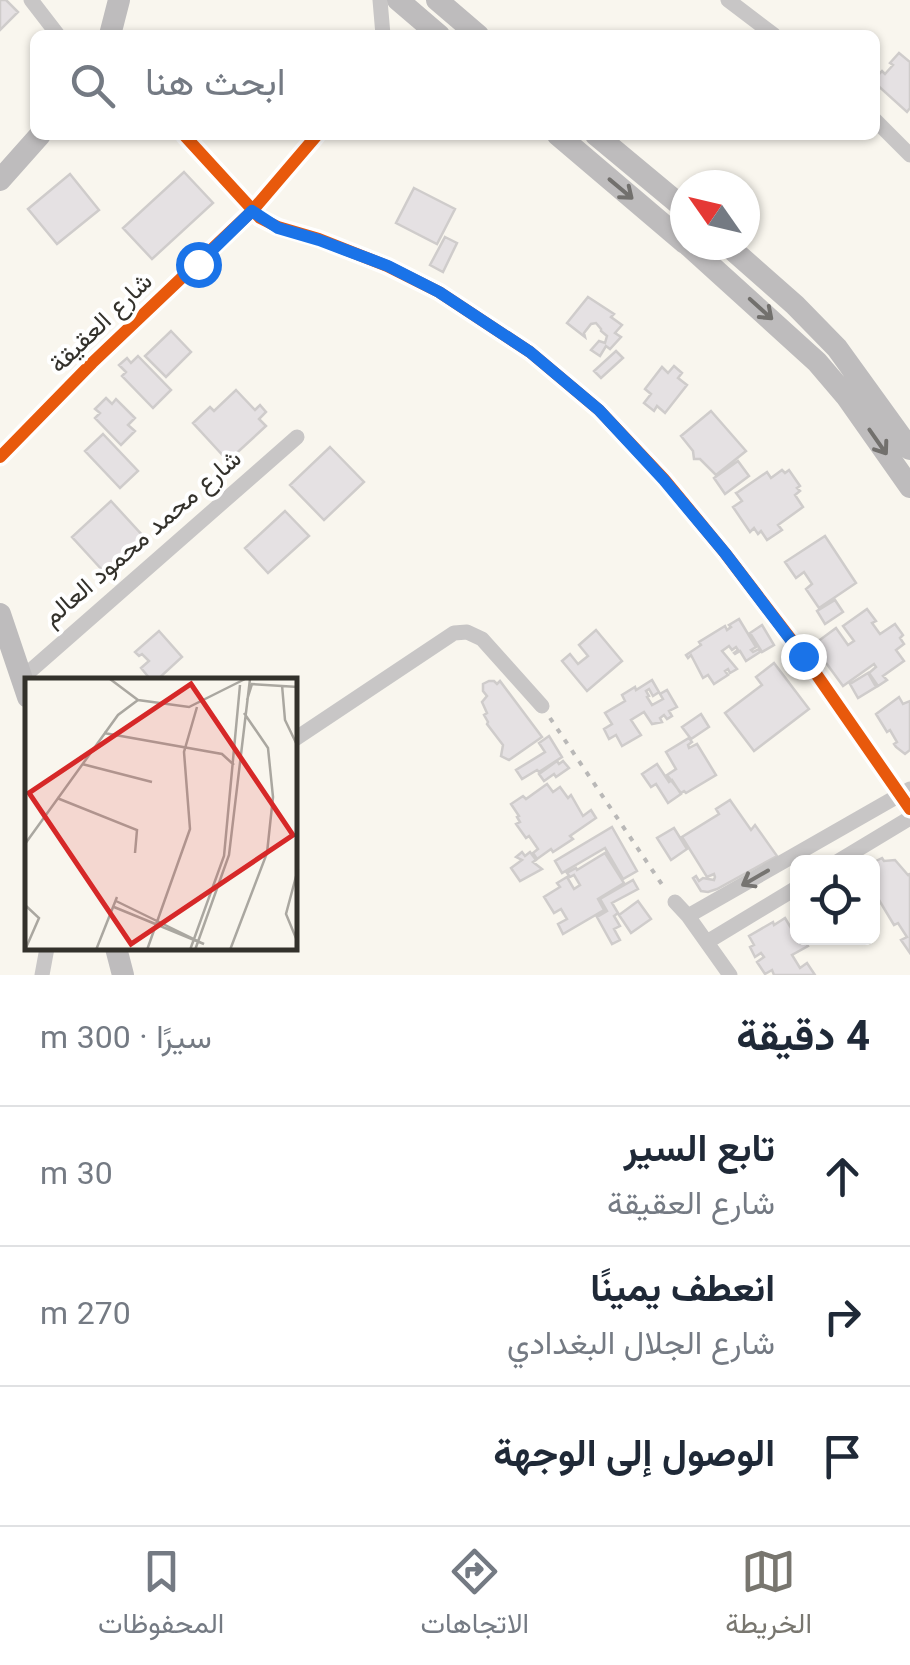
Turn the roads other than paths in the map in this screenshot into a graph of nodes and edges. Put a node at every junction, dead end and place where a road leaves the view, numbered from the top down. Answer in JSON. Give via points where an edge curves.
{"nodes":[{"id":1,"x":31,"y":0,"type":"edge"},
{"id":2,"x":120,"y":0,"type":"edge"},
{"id":3,"x":380,"y":0,"type":"edge"},
{"id":4,"x":398,"y":0,"type":"edge"},
{"id":5,"x":437,"y":0,"type":"edge"},
{"id":6,"x":728,"y":0,"type":"edge"},
{"id":7,"x":54,"y":30,"type":"edge"},
{"id":8,"x":111,"y":30,"type":"edge"},
{"id":9,"x":384,"y":30,"type":"edge"},
{"id":10,"x":434,"y":30,"type":"edge"},
{"id":11,"x":472,"y":30,"type":"edge"},
{"id":12,"x":767,"y":30,"type":"edge"},
{"id":13,"x":880,"y":125,"type":"edge"},
{"id":14,"x":36,"y":140,"type":"edge"},
{"id":15,"x":188,"y":140,"type":"edge"},
{"id":16,"x":313,"y":140,"type":"edge"},
{"id":17,"x":564,"y":140,"type":"edge"},
{"id":18,"x":602,"y":140,"type":"edge"},
{"id":19,"x":910,"y":155,"type":"edge"},
{"id":20,"x":0,"y":180,"type":"edge"},
{"id":21,"x":670,"y":197,"type":"edge"},
{"id":22,"x":252,"y":211,"type":"junction"},
{"id":23,"x":670,"y":230,"type":"edge"},
{"id":24,"x":704,"y":260,"type":"edge"},
{"id":25,"x":744,"y":260,"type":"edge"},
{"id":26,"x":297,"y":437,"type":"dead end"},
{"id":27,"x":910,"y":449,"type":"edge"},
{"id":28,"x":0,"y":457,"type":"edge"},
{"id":29,"x":910,"y":487,"type":"edge"},
{"id":30,"x":0,"y":614,"type":"edge"},
{"id":31,"x":35,"y":678,"type":"edge"},
{"id":32,"x":24,"y":688,"type":"edge"},
{"id":33,"x":542,"y":706,"type":"road end"},
{"id":34,"x":298,"y":737,"type":"edge"},
{"id":35,"x":907,"y":798,"type":"edge"},
{"id":36,"x":910,"y":818,"type":"edge"},
{"id":37,"x":849,"y":855,"type":"edge"},
{"id":38,"x":790,"y":892,"type":"edge"},
{"id":39,"x":675,"y":902,"type":"road end"},
{"id":40,"x":688,"y":916,"type":"junction"},
{"id":41,"x":707,"y":942,"type":"junction"},
{"id":42,"x":47,"y":950,"type":"edge"},
{"id":43,"x":117,"y":950,"type":"edge"},
{"id":44,"x":42,"y":975,"type":"edge"},
{"id":45,"x":123,"y":975,"type":"edge"},
{"id":46,"x":730,"y":975,"type":"edge"}],
"edges":[{"from":1,"to":7,"type":"street"},
{"from":2,"to":8,"type":"street"},
{"from":3,"to":9,"type":"street"},
{"from":4,"to":10,"type":"street"},
{"from":5,"to":11,"type":"street"},
{"from":6,"to":12,"type":"street"},
{"from":13,"to":19,"type":"street"},
{"from":14,"to":20,"type":"street"},
{"from":15,"to":22,"type":"street"},
{"from":16,"to":22,"type":"street","name":"شارع العقيقة"},
{"from":17,"to":23,"type":"street","one_way":true},
{"from":18,"to":21,"type":"street"},
{"from":22,"to":28,"type":"street","name":"شارع العقيقة"},
{"from":22,"to":35,"type":"street","via":[[278,228],[388,266],[439,292],[530,352],[599,410],[725,553]]},
{"from":24,"to":29,"type":"street","one_way":true,"via":[[817,362]]},
{"from":25,"to":27,"type":"street","via":[[837,348]]},
{"from":26,"to":31,"type":"street","name":"شارع محمد محمود العالم"},
{"from":30,"to":32,"type":"street"},
{"from":33,"to":34,"type":"street","via":[[482,639],[454,633]]},
{"from":35,"to":40,"type":"street","one_way":true},
{"from":36,"to":37,"type":"street"},
{"from":38,"to":41,"type":"street"},
{"from":39,"to":40,"type":"street"},
{"from":40,"to":41,"type":"street"},
{"from":41,"to":46,"type":"street"},
{"from":42,"to":44,"type":"street"},
{"from":43,"to":45,"type":"street"}]}
